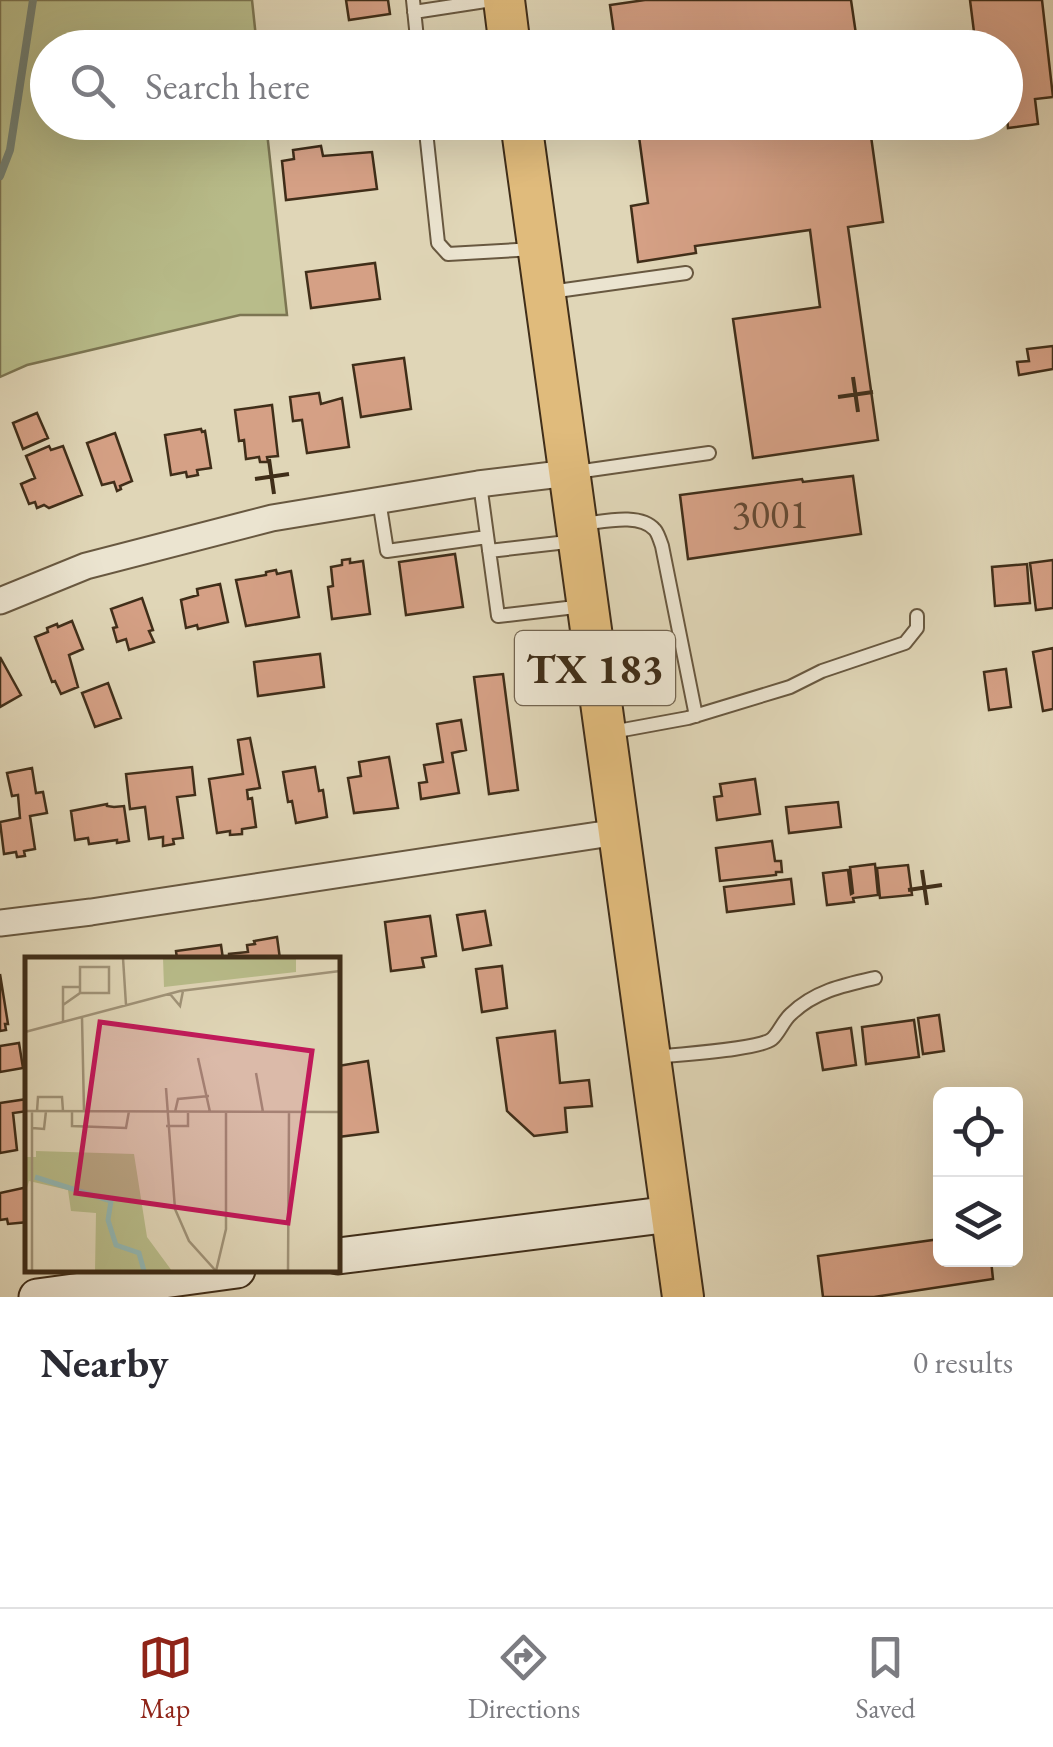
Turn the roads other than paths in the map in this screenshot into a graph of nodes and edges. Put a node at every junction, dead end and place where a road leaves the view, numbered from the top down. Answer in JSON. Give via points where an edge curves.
{"nodes":[{"id":1,"x":492,"y":0,"type":"edge"},
{"id":2,"x":504,"y":0,"type":"edge"},
{"id":3,"x":414,"y":6,"type":"edge"},
{"id":4,"x":508,"y":30,"type":"edge"},
{"id":5,"x":428,"y":140,"type":"edge"},
{"id":6,"x":523,"y":140,"type":"edge"},
{"id":7,"x":538,"y":248,"type":"junction"},
{"id":8,"x":686,"y":273,"type":"dead end"},
{"id":9,"x":544,"y":292,"type":"junction"},
{"id":10,"x":709,"y":453,"type":"dead end"},
{"id":11,"x":568,"y":473,"type":"junction"},
{"id":12,"x":480,"y":484,"type":"junction"},
{"id":13,"x":379,"y":500,"type":"junction"},
{"id":14,"x":577,"y":533,"type":"junction"},
{"id":15,"x":488,"y":544,"type":"junction"},
{"id":16,"x":0,"y":601,"type":"edge"},
{"id":17,"x":587,"y":606,"type":"junction"},
{"id":18,"x":918,"y":616,"type":"dead end"},
{"id":19,"x":696,"y":716,"type":"junction"},
{"id":20,"x":604,"y":733,"type":"junction"},
{"id":21,"x":618,"y":832,"type":"junction"},
{"id":22,"x":0,"y":923,"type":"edge"},
{"id":23,"x":876,"y":978,"type":"dead end"},
{"id":24,"x":649,"y":1058,"type":"junction"},
{"id":25,"x":670,"y":1214,"type":"junction"},
{"id":26,"x":340,"y":1256,"type":"edge"},
{"id":27,"x":222,"y":1272,"type":"edge"},
{"id":28,"x":37,"y":1297,"type":"edge"},
{"id":29,"x":682,"y":1297,"type":"edge"}],
"edges":[{"from":1,"to":3,"type":"lane"},
{"from":2,"to":4,"type":"main road"},
{"from":5,"to":7,"type":"lane","via":[[438,243],[448,254]]},
{"from":6,"to":7,"type":"main road","number":"TX 183"},
{"from":7,"to":9,"type":"main road","number":"TX 183"},
{"from":8,"to":9,"type":"lane"},
{"from":9,"to":11,"type":"main road","number":"TX 183"},
{"from":10,"to":11,"type":"lane"},
{"from":11,"to":12,"type":"street"},
{"from":11,"to":14,"type":"main road","number":"TX 183"},
{"from":12,"to":13,"type":"street"},
{"from":12,"to":15,"type":"lane"},
{"from":13,"to":15,"type":"lane","via":[[387,551]]},
{"from":13,"to":16,"type":"street","via":[[272,518],[104,561]]},
{"from":14,"to":15,"type":"lane"},
{"from":14,"to":17,"type":"main road","number":"TX 183"},
{"from":14,"to":19,"type":"lane","via":[[628,520],[656,531]]},
{"from":15,"to":17,"type":"lane","via":[[498,616]]},
{"from":17,"to":20,"type":"main road","number":"TX 183"},
{"from":18,"to":19,"type":"lane","via":[[904,642]]},
{"from":19,"to":20,"type":"lane"},
{"from":20,"to":21,"type":"main road","number":"TX 183"},
{"from":21,"to":22,"type":"street"},
{"from":21,"to":24,"type":"main road","number":"TX 183"},
{"from":23,"to":24,"type":"lane","via":[[804,1002],[770,1041]]},
{"from":24,"to":25,"type":"main road","number":"TX 183"},
{"from":25,"to":26,"type":"main road"},
{"from":25,"to":29,"type":"main road","number":"TX 183"},
{"from":27,"to":28,"type":"main road"}]}
